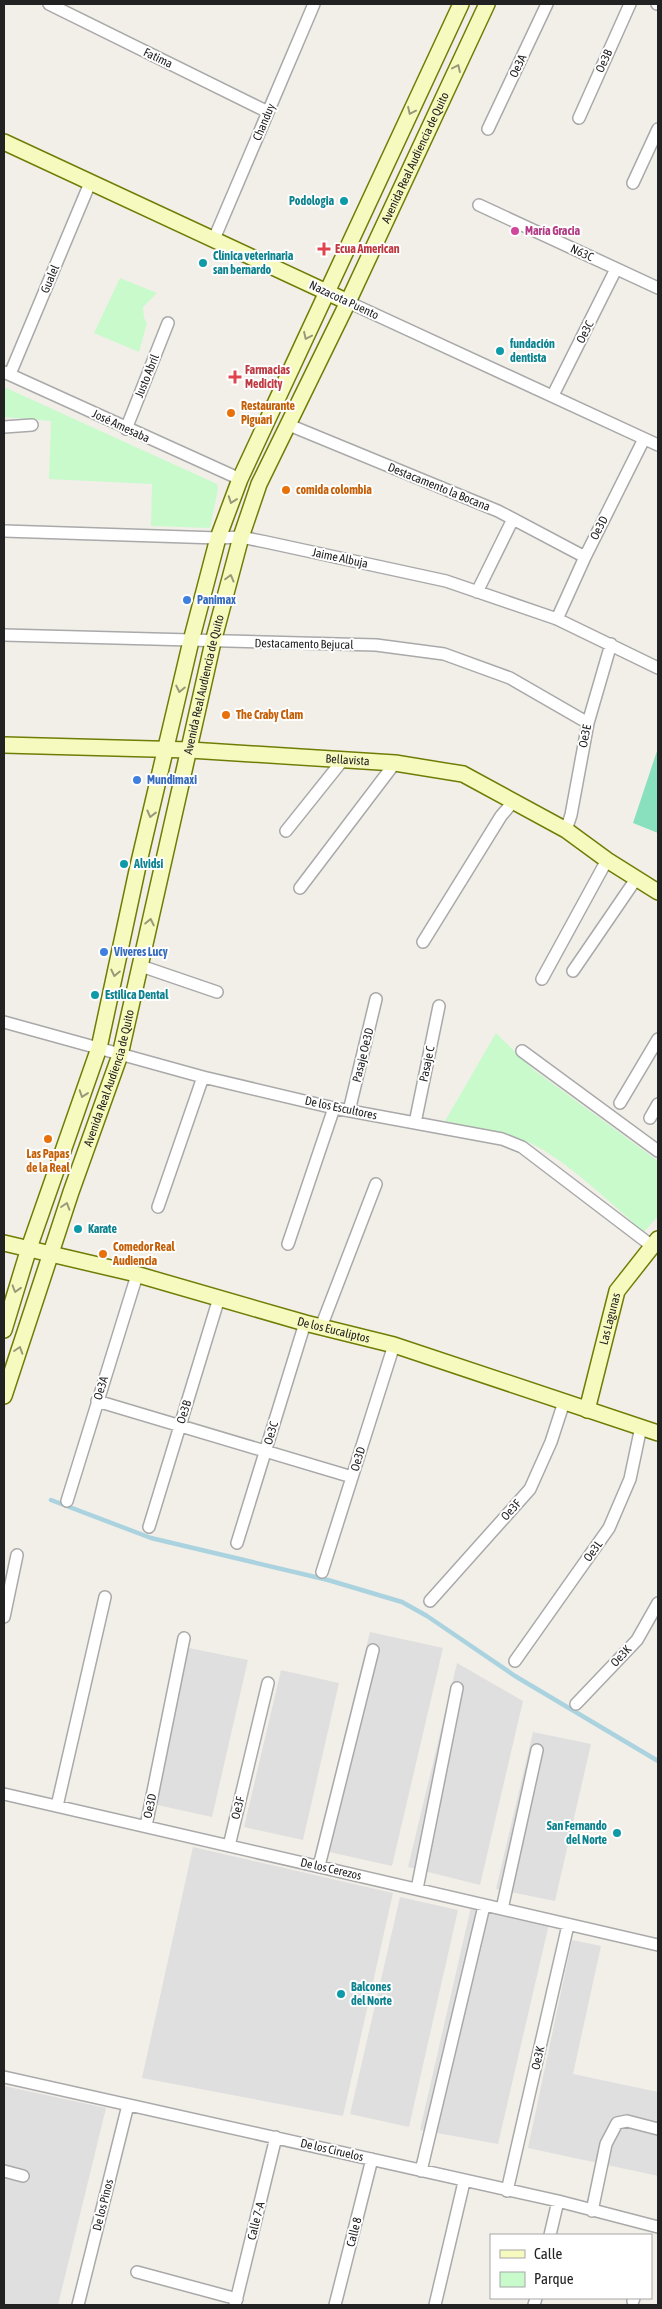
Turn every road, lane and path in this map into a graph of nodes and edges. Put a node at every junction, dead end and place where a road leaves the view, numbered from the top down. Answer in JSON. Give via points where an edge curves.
{"nodes":[{"id":1,"x":49,"y":4,"type":"edge"},
{"id":2,"x":314,"y":4,"type":"edge"},
{"id":3,"x":461,"y":4,"type":"edge"},
{"id":4,"x":487,"y":4,"type":"edge"},
{"id":5,"x":547,"y":4,"type":"edge"},
{"id":6,"x":630,"y":4,"type":"edge"},
{"id":7,"x":268,"y":112,"type":"junction"},
{"id":8,"x":579,"y":118,"type":"dead end"},
{"id":9,"x":488,"y":129,"type":"dead end"},
{"id":10,"x":658,"y":129,"type":"edge"},
{"id":11,"x":4,"y":142,"type":"edge"},
{"id":12,"x":90,"y":183,"type":"junction"},
{"id":13,"x":633,"y":183,"type":"dead end"},
{"id":14,"x":479,"y":205,"type":"dead end"},
{"id":15,"x":214,"y":239,"type":"junction"},
{"id":16,"x":616,"y":269,"type":"junction"},
{"id":17,"x":658,"y":288,"type":"edge"},
{"id":18,"x":327,"y":292,"type":"junction"},
{"id":19,"x":348,"y":302,"type":"junction"},
{"id":20,"x":168,"y":323,"type":"dead end"},
{"id":21,"x":7,"y":373,"type":"edge"},
{"id":22,"x":553,"y":395,"type":"junction"},
{"id":23,"x":289,"y":425,"type":"junction"},
{"id":24,"x":32,"y":426,"type":"dead end"},
{"id":25,"x":4,"y":427,"type":"edge"},
{"id":26,"x":126,"y":429,"type":"junction"},
{"id":27,"x":644,"y":438,"type":"junction"},
{"id":28,"x":658,"y":445,"type":"edge"},
{"id":29,"x":240,"y":479,"type":"junction"},
{"id":30,"x":513,"y":519,"type":"junction"},
{"id":31,"x":4,"y":530,"type":"edge"},
{"id":32,"x":241,"y":537,"type":"junction"},
{"id":33,"x":218,"y":538,"type":"junction"},
{"id":34,"x":585,"y":557,"type":"junction"},
{"id":35,"x":477,"y":592,"type":"junction"},
{"id":36,"x":558,"y":618,"type":"junction"},
{"id":37,"x":4,"y":635,"type":"edge"},
{"id":38,"x":191,"y":641,"type":"junction"},
{"id":39,"x":213,"y":642,"type":"junction"},
{"id":40,"x":611,"y":644,"type":"junction"},
{"id":41,"x":658,"y":668,"type":"edge"},
{"id":42,"x":588,"y":722,"type":"junction"},
{"id":43,"x":4,"y":745,"type":"edge"},
{"id":44,"x":167,"y":750,"type":"junction"},
{"id":45,"x":190,"y":750,"type":"junction"},
{"id":46,"x":342,"y":761,"type":"junction"},
{"id":47,"x":395,"y":763,"type":"junction"},
{"id":48,"x":513,"y":802,"type":"junction"},
{"id":49,"x":566,"y":830,"type":"junction"},
{"id":50,"x":286,"y":831,"type":"dead end"},
{"id":51,"x":607,"y":860,"type":"junction"},
{"id":52,"x":636,"y":879,"type":"junction"},
{"id":53,"x":300,"y":888,"type":"dead end"},
{"id":54,"x":658,"y":892,"type":"edge"},
{"id":55,"x":424,"y":942,"type":"dead end"},
{"id":56,"x":141,"y":966,"type":"junction"},
{"id":57,"x":573,"y":971,"type":"dead end"},
{"id":58,"x":542,"y":979,"type":"dead end"},
{"id":59,"x":216,"y":992,"type":"dead end"},
{"id":60,"x":376,"y":999,"type":"dead end"},
{"id":61,"x":439,"y":1006,"type":"dead end"},
{"id":62,"x":4,"y":1022,"type":"edge"},
{"id":63,"x":658,"y":1039,"type":"edge"},
{"id":64,"x":99,"y":1048,"type":"junction"},
{"id":65,"x":522,"y":1052,"type":"dead end"},
{"id":66,"x":120,"y":1055,"type":"junction"},
{"id":67,"x":203,"y":1077,"type":"junction"},
{"id":68,"x":620,"y":1103,"type":"dead end"},
{"id":69,"x":658,"y":1104,"type":"edge"},
{"id":70,"x":334,"y":1108,"type":"junction"},
{"id":71,"x":349,"y":1111,"type":"junction"},
{"id":72,"x":650,"y":1118,"type":"dead end"},
{"id":73,"x":415,"y":1123,"type":"junction"},
{"id":74,"x":658,"y":1151,"type":"edge"},
{"id":75,"x":376,"y":1184,"type":"dead end"},
{"id":76,"x":158,"y":1207,"type":"dead end"},
{"id":77,"x":4,"y":1243,"type":"edge"},
{"id":78,"x":655,"y":1243,"type":"edge"},
{"id":79,"x":288,"y":1244,"type":"dead end"},
{"id":80,"x":29,"y":1248,"type":"junction"},
{"id":81,"x":50,"y":1252,"type":"junction"},
{"id":82,"x":137,"y":1274,"type":"junction"},
{"id":83,"x":219,"y":1298,"type":"junction"},
{"id":84,"x":305,"y":1323,"type":"junction"},
{"id":85,"x":321,"y":1327,"type":"junction"},
{"id":86,"x":4,"y":1330,"type":"edge"},
{"id":87,"x":394,"y":1345,"type":"junction"},
{"id":88,"x":4,"y":1396,"type":"edge"},
{"id":89,"x":97,"y":1401,"type":"junction"},
{"id":90,"x":564,"y":1402,"type":"junction"},
{"id":91,"x":587,"y":1410,"type":"junction"},
{"id":92,"x":180,"y":1426,"type":"junction"},
{"id":93,"x":641,"y":1427,"type":"junction"},
{"id":94,"x":658,"y":1433,"type":"edge"},
{"id":95,"x":265,"y":1452,"type":"junction"},
{"id":96,"x":352,"y":1477,"type":"junction"},
{"id":97,"x":67,"y":1501,"type":"dead end"},
{"id":98,"x":149,"y":1527,"type":"dead end"},
{"id":99,"x":237,"y":1544,"type":"dead end"},
{"id":100,"x":17,"y":1555,"type":"dead end"},
{"id":101,"x":322,"y":1572,"type":"dead end"},
{"id":102,"x":105,"y":1597,"type":"dead end"},
{"id":103,"x":430,"y":1601,"type":"dead end"},
{"id":104,"x":658,"y":1603,"type":"edge"},
{"id":105,"x":4,"y":1617,"type":"edge"},
{"id":106,"x":184,"y":1638,"type":"dead end"},
{"id":107,"x":373,"y":1650,"type":"dead end"},
{"id":108,"x":514,"y":1661,"type":"dead end"},
{"id":109,"x":268,"y":1683,"type":"dead end"},
{"id":110,"x":457,"y":1688,"type":"dead end"},
{"id":111,"x":576,"y":1704,"type":"dead end"},
{"id":112,"x":537,"y":1750,"type":"dead end"},
{"id":113,"x":4,"y":1794,"type":"edge"},
{"id":114,"x":57,"y":1806,"type":"junction"},
{"id":115,"x":146,"y":1826,"type":"junction"},
{"id":116,"x":229,"y":1846,"type":"junction"},
{"id":117,"x":319,"y":1866,"type":"junction"},
{"id":118,"x":417,"y":1889,"type":"junction"},
{"id":119,"x":484,"y":1906,"type":"junction"},
{"id":120,"x":502,"y":1909,"type":"junction"},
{"id":121,"x":568,"y":1925,"type":"junction"},
{"id":122,"x":658,"y":1946,"type":"edge"},
{"id":123,"x":4,"y":2076,"type":"edge"},
{"id":124,"x":128,"y":2104,"type":"junction"},
{"id":125,"x":658,"y":2129,"type":"edge"},
{"id":126,"x":276,"y":2137,"type":"junction"},
{"id":127,"x":372,"y":2159,"type":"junction"},
{"id":128,"x":421,"y":2171,"type":"junction"},
{"id":129,"x":4,"y":2172,"type":"edge"},
{"id":130,"x":24,"y":2176,"type":"dead end"},
{"id":131,"x":464,"y":2182,"type":"junction"},
{"id":132,"x":507,"y":2191,"type":"junction"},
{"id":133,"x":558,"y":2201,"type":"junction"},
{"id":134,"x":592,"y":2211,"type":"junction"},
{"id":135,"x":658,"y":2227,"type":"edge"},
{"id":136,"x":645,"y":2230,"type":"edge"},
{"id":137,"x":550,"y":2234,"type":"edge"},
{"id":138,"x":137,"y":2272,"type":"dead end"},
{"id":139,"x":236,"y":2302,"type":"edge"},
{"id":140,"x":78,"y":2305,"type":"edge"},
{"id":141,"x":335,"y":2305,"type":"edge"},
{"id":142,"x":435,"y":2305,"type":"edge"}],
"edges":[{"from":1,"to":7,"type":"street","name":"Fatima"},
{"from":2,"to":7,"type":"street","name":"Chanduy"},
{"from":3,"to":18,"type":"main road","name":"Avenida Real Audiencia de Quito","one_way":true},
{"from":19,"to":4,"type":"main road","name":"Avenida Real Audiencia de Quito","one_way":true},
{"from":5,"to":9,"type":"street","name":"Oe3A"},
{"from":6,"to":8,"type":"street","name":"Oe3B"},
{"from":7,"to":15,"type":"street","name":"Chanduy"},
{"from":10,"to":13,"type":"street"},
{"from":11,"to":12,"type":"main road","name":"Nazacota Puento"},
{"from":12,"to":15,"type":"main road","name":"Nazacota Puento"},
{"from":12,"to":21,"type":"street","name":"Gualel"},
{"from":14,"to":16,"type":"street","name":"N63C"},
{"from":15,"to":18,"type":"main road","name":"Nazacota Puento"},
{"from":16,"to":17,"type":"street","name":"N63C"},
{"from":16,"to":22,"type":"street","name":"Oe3C"},
{"from":18,"to":19,"type":"main road","name":"Nazacota Puento"},
{"from":18,"to":29,"type":"main road","name":"Avenida Real Audiencia de Quito","one_way":true},
{"from":19,"to":22,"type":"street","name":"Nazacota Puento"},
{"from":19,"to":23,"type":"main road","name":"Avenida Real Audiencia de Quito"},
{"from":20,"to":26,"type":"street","name":"Justo Abril"},
{"from":21,"to":26,"type":"street","name":"José Amesaba"},
{"from":22,"to":27,"type":"street","name":"Nazacota Puento"},
{"from":23,"to":30,"type":"street","name":"Destacamento la Bocana"},
{"from":23,"to":32,"type":"main road","name":"Avenida Real Audiencia de Quito","via":[[259,484]]},
{"from":24,"to":25,"type":"street"},
{"from":26,"to":29,"type":"street","name":"José Amesaba"},
{"from":27,"to":28,"type":"street","name":"Nazacota Puento"},
{"from":27,"to":34,"type":"street","name":"Oe3D"},
{"from":29,"to":33,"type":"main road","name":"Avenida Real Audiencia de Quito","one_way":true},
{"from":30,"to":34,"type":"street","name":"Destacamento la Bocana"},
{"from":30,"to":35,"type":"street"},
{"from":31,"to":33,"type":"street","name":"Jaime Albuja"},
{"from":32,"to":33,"type":"street","name":"Jaime Albuja"},
{"from":32,"to":35,"type":"street","name":"Jaime Albuja","via":[[446,582]]},
{"from":39,"to":32,"type":"main road","name":"Avenida Real Audiencia de Quito","one_way":true},
{"from":33,"to":38,"type":"main road","name":"Avenida Real Audiencia de Quito"},
{"from":34,"to":36,"type":"street","name":"Oe3D"},
{"from":35,"to":36,"type":"street","name":"Jaime Albuja"},
{"from":36,"to":40,"type":"street","name":"Jaime Albuja"},
{"from":37,"to":38,"type":"street","name":"Destacamento Bejucal"},
{"from":38,"to":39,"type":"street","name":"Destacamento Bejucal"},
{"from":38,"to":44,"type":"main road","name":"Avenida Real Audiencia de Quito","one_way":true},
{"from":39,"to":42,"type":"street","name":"Destacamento Bejucal","via":[[376,645],[444,654],[510,678]]},
{"from":39,"to":45,"type":"main road","name":"Avenida Real Audiencia de Quito"},
{"from":40,"to":41,"type":"street","name":"Jaime Albuja"},
{"from":40,"to":42,"type":"street","name":"Oe3E"},
{"from":42,"to":49,"type":"street","name":"Oe3E"},
{"from":43,"to":44,"type":"main road","name":"Bellavista"},
{"from":44,"to":45,"type":"main road","name":"Bellavista"},
{"from":44,"to":64,"type":"main road","name":"Avenida Real Audiencia de Quito","one_way":true},
{"from":45,"to":46,"type":"main road","name":"Bellavista"},
{"from":56,"to":45,"type":"main road","name":"Avenida Real Audiencia de Quito","one_way":true},
{"from":46,"to":47,"type":"main road","name":"Bellavista"},
{"from":46,"to":50,"type":"street"},
{"from":47,"to":48,"type":"main road","name":"Bellavista","via":[[463,774]]},
{"from":47,"to":53,"type":"street"},
{"from":48,"to":49,"type":"main road","name":"Bellavista"},
{"from":48,"to":55,"type":"street","via":[[501,816]]},
{"from":49,"to":51,"type":"main road","name":"Bellavista"},
{"from":51,"to":52,"type":"main road","name":"Bellavista"},
{"from":51,"to":58,"type":"street"},
{"from":52,"to":54,"type":"main road","name":"Bellavista"},
{"from":52,"to":57,"type":"street"},
{"from":56,"to":59,"type":"street"},
{"from":56,"to":66,"type":"main road","name":"Avenida Real Audiencia de Quito"},
{"from":60,"to":71,"type":"street","name":"Pasaje Oe3D"},
{"from":61,"to":73,"type":"street","name":"Pasaje C"},
{"from":62,"to":64,"type":"street","name":"De los Escultores"},
{"from":63,"to":68,"type":"street"},
{"from":64,"to":66,"type":"street","name":"De los Escultores"},
{"from":64,"to":80,"type":"main road","name":"Avenida Real Audiencia de Quito","one_way":true},
{"from":65,"to":74,"type":"street"},
{"from":66,"to":67,"type":"street","name":"De los Escultores"},
{"from":81,"to":66,"type":"main road","name":"Avenida Real Audiencia de Quito","one_way":true},
{"from":67,"to":70,"type":"street","name":"De los Escultores"},
{"from":67,"to":76,"type":"street"},
{"from":69,"to":72,"type":"street"},
{"from":70,"to":71,"type":"street","name":"De los Escultores"},
{"from":70,"to":79,"type":"street"},
{"from":71,"to":73,"type":"street","name":"De los Escultores"},
{"from":73,"to":78,"type":"street","name":"De los Escultores","via":[[502,1139],[522,1147]]},
{"from":75,"to":85,"type":"street"},
{"from":77,"to":80,"type":"main road","name":"De los Eucaliptos"},
{"from":78,"to":91,"type":"main road","name":"Las Lagunas","via":[[617,1291]]},
{"from":80,"to":81,"type":"main road","name":"De los Eucaliptos"},
{"from":80,"to":86,"type":"main road","name":"Avenida Real Audiencia de Quito","one_way":true},
{"from":81,"to":82,"type":"main road","name":"De los Eucaliptos"},
{"from":88,"to":81,"type":"main road","name":"Avenida Real Audiencia de Quito","one_way":true},
{"from":82,"to":83,"type":"main road","name":"De los Eucaliptos"},
{"from":82,"to":89,"type":"street","name":"Oe3A"},
{"from":83,"to":84,"type":"main road","name":"De los Eucaliptos"},
{"from":83,"to":92,"type":"street","name":"Oe3B"},
{"from":84,"to":85,"type":"main road","name":"De los Eucaliptos"},
{"from":84,"to":95,"type":"street","name":"Oe3C"},
{"from":85,"to":87,"type":"main road","name":"De los Eucaliptos"},
{"from":87,"to":90,"type":"main road","name":"De los Eucaliptos"},
{"from":87,"to":96,"type":"street","name":"Oe3D"},
{"from":89,"to":92,"type":"street"},
{"from":89,"to":97,"type":"street","name":"Oe3A"},
{"from":90,"to":91,"type":"main road","name":"De los Eucaliptos"},
{"from":90,"to":103,"type":"street","name":"Oe3F","via":[[530,1489]]},
{"from":91,"to":93,"type":"main road","name":"De los Eucaliptos"},
{"from":92,"to":95,"type":"street"},
{"from":92,"to":98,"type":"street","name":"Oe3B"},
{"from":93,"to":94,"type":"main road","name":"De los Eucaliptos"},
{"from":93,"to":108,"type":"street","name":"Oe3L","via":[[630,1479],[609,1528]]},
{"from":95,"to":96,"type":"street"},
{"from":95,"to":99,"type":"street","name":"Oe3C"},
{"from":96,"to":101,"type":"street","name":"Oe3D"},
{"from":100,"to":105,"type":"street"},
{"from":102,"to":114,"type":"street"},
{"from":104,"to":111,"type":"street","name":"Oe3K","via":[[637,1640]]},
{"from":106,"to":115,"type":"street","name":"Oe3D"},
{"from":107,"to":117,"type":"street"},
{"from":109,"to":116,"type":"street","name":"Oe3F"},
{"from":110,"to":118,"type":"street"},
{"from":112,"to":120,"type":"street"},
{"from":113,"to":114,"type":"street","name":"De los Cerezos"},
{"from":114,"to":115,"type":"street","name":"De los Cerezos"},
{"from":115,"to":116,"type":"street","name":"De los Cerezos"},
{"from":116,"to":117,"type":"street","name":"De los Cerezos"},
{"from":117,"to":118,"type":"street","name":"De los Cerezos"},
{"from":118,"to":119,"type":"street","name":"De los Cerezos"},
{"from":119,"to":120,"type":"street","name":"De los Cerezos"},
{"from":119,"to":128,"type":"street"},
{"from":120,"to":121,"type":"street","name":"De los Cerezos"},
{"from":121,"to":122,"type":"street","name":"De los Cerezos"},
{"from":121,"to":132,"type":"street","name":"Oe3K"},
{"from":123,"to":124,"type":"street","name":"De los Ciruelos"},
{"from":124,"to":126,"type":"street","name":"De los Ciruelos"},
{"from":124,"to":140,"type":"street","name":"De los Pinos"},
{"from":125,"to":134,"type":"street","via":[[627,2121],[616,2123],[606,2144]]},
{"from":126,"to":127,"type":"street","name":"De los Ciruelos"},
{"from":126,"to":139,"type":"street","name":"Calle 7-A"},
{"from":127,"to":128,"type":"street","name":"De los Ciruelos"},
{"from":127,"to":141,"type":"street","name":"Calle 8"},
{"from":128,"to":131,"type":"street","name":"De los Ciruelos"},
{"from":129,"to":130,"type":"street"},
{"from":131,"to":132,"type":"street","name":"De los Ciruelos"},
{"from":131,"to":142,"type":"street"},
{"from":132,"to":133,"type":"street","name":"De los Ciruelos"},
{"from":133,"to":134,"type":"street","name":"De los Ciruelos"},
{"from":133,"to":137,"type":"street"},
{"from":134,"to":136,"type":"street","name":"De los Ciruelos"},
{"from":135,"to":136,"type":"street","name":"De los Ciruelos"},
{"from":138,"to":139,"type":"street"}]}
